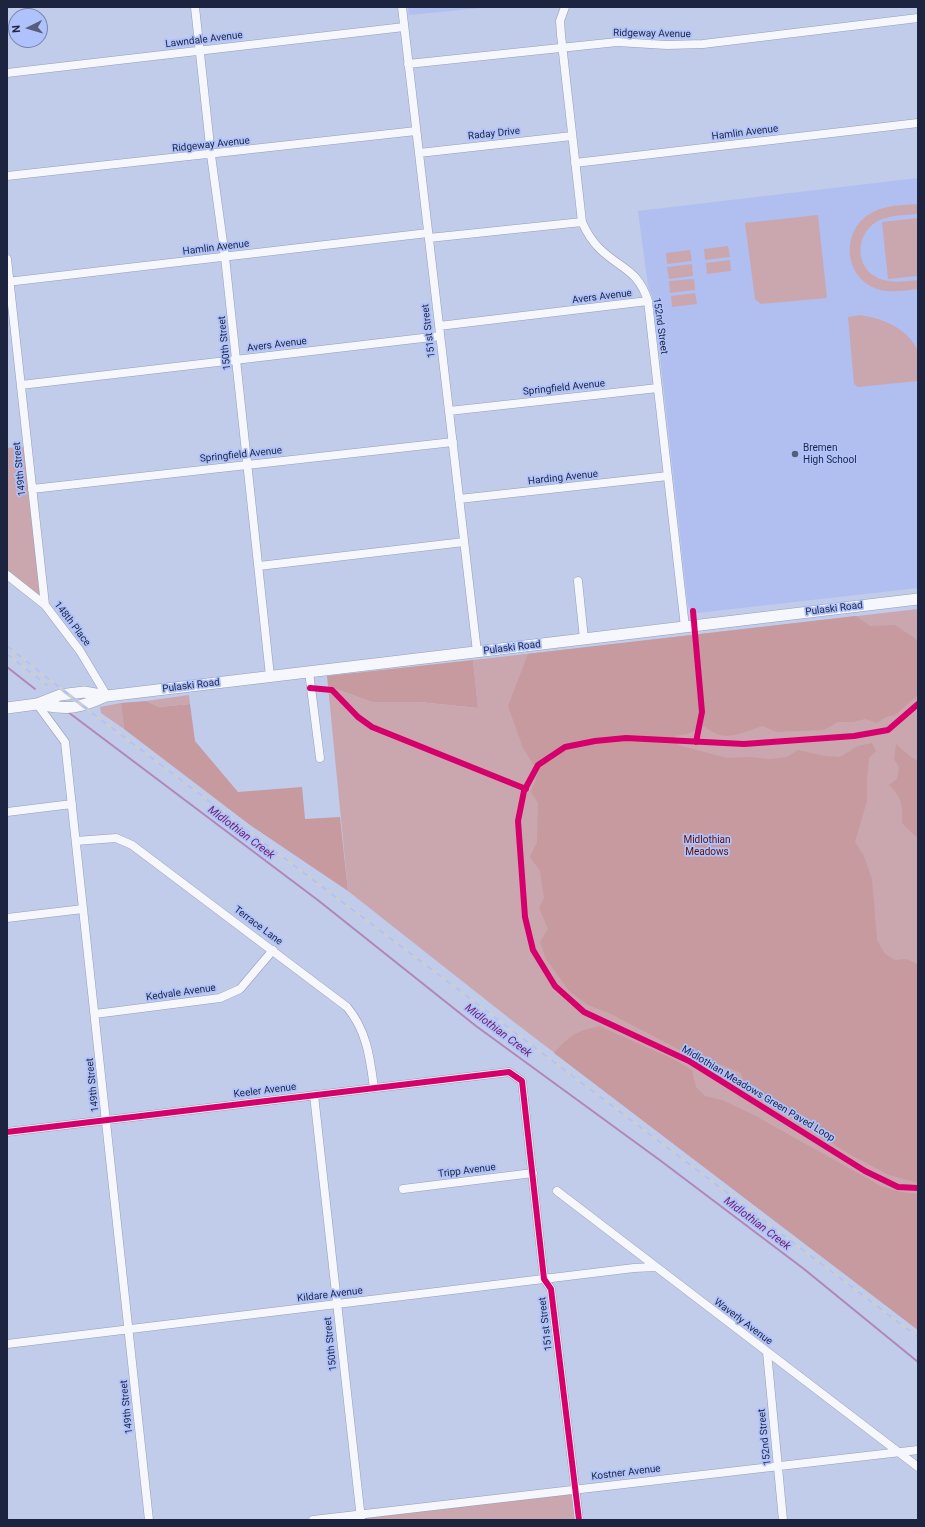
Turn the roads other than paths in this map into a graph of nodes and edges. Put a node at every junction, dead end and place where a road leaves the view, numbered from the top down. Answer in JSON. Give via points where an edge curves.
{"nodes":[{"id":1,"x":195,"y":7,"type":"edge"},
{"id":2,"x":402,"y":7,"type":"edge"},
{"id":3,"x":565,"y":7,"type":"edge"},
{"id":4,"x":918,"y":18,"type":"edge"},
{"id":5,"x":404,"y":28,"type":"junction"},
{"id":6,"x":562,"y":48,"type":"junction"},
{"id":7,"x":200,"y":51,"type":"junction"},
{"id":8,"x":408,"y":64,"type":"junction"},
{"id":9,"x":7,"y":73,"type":"edge"},
{"id":10,"x":918,"y":123,"type":"edge"},
{"id":11,"x":416,"y":131,"type":"junction"},
{"id":12,"x":572,"y":136,"type":"junction"},
{"id":13,"x":419,"y":153,"type":"junction"},
{"id":14,"x":211,"y":155,"type":"junction"},
{"id":15,"x":575,"y":163,"type":"junction"},
{"id":16,"x":7,"y":176,"type":"edge"},
{"id":17,"x":582,"y":222,"type":"junction"},
{"id":18,"x":428,"y":235,"type":"junction"},
{"id":19,"x":225,"y":257,"type":"junction"},
{"id":20,"x":7,"y":259,"type":"edge"},
{"id":21,"x":8,"y":282,"type":"edge"},
{"id":22,"x":648,"y":301,"type":"junction"},
{"id":23,"x":439,"y":326,"type":"junction"},
{"id":24,"x":440,"y":336,"type":"junction"},
{"id":25,"x":236,"y":360,"type":"junction"},
{"id":26,"x":21,"y":385,"type":"junction"},
{"id":27,"x":658,"y":388,"type":"junction"},
{"id":28,"x":449,"y":411,"type":"junction"},
{"id":29,"x":453,"y":442,"type":"junction"},
{"id":30,"x":248,"y":464,"type":"junction"},
{"id":31,"x":668,"y":476,"type":"junction"},
{"id":32,"x":32,"y":489,"type":"junction"},
{"id":33,"x":459,"y":499,"type":"junction"},
{"id":34,"x":464,"y":542,"type":"junction"},
{"id":35,"x":259,"y":566,"type":"junction"},
{"id":36,"x":7,"y":575,"type":"edge"},
{"id":37,"x":578,"y":581,"type":"dead end"},
{"id":38,"x":918,"y":599,"type":"edge"},
{"id":39,"x":45,"y":605,"type":"junction"},
{"id":40,"x":685,"y":627,"type":"junction"},
{"id":41,"x":584,"y":639,"type":"junction"},
{"id":42,"x":477,"y":652,"type":"junction"},
{"id":43,"x":308,"y":672,"type":"junction"},
{"id":44,"x":270,"y":676,"type":"junction"},
{"id":45,"x":107,"y":696,"type":"junction"},
{"id":46,"x":38,"y":704,"type":"junction"},
{"id":47,"x":7,"y":708,"type":"edge"},
{"id":48,"x":320,"y":758,"type":"dead end"},
{"id":49,"x":72,"y":804,"type":"junction"},
{"id":50,"x":7,"y":812,"type":"edge"},
{"id":51,"x":76,"y":841,"type":"junction"},
{"id":52,"x":84,"y":909,"type":"junction"},
{"id":53,"x":7,"y":918,"type":"edge"},
{"id":54,"x":273,"y":950,"type":"junction"},
{"id":55,"x":95,"y":1014,"type":"junction"},
{"id":56,"x":522,"y":1081,"type":"joint"},
{"id":57,"x":374,"y":1088,"type":"junction"},
{"id":58,"x":314,"y":1095,"type":"junction"},
{"id":59,"x":106,"y":1120,"type":"junction"},
{"id":60,"x":7,"y":1132,"type":"edge"},
{"id":61,"x":533,"y":1174,"type":"junction"},
{"id":62,"x":403,"y":1189,"type":"dead end"},
{"id":63,"x":557,"y":1191,"type":"dead end"},
{"id":64,"x":655,"y":1267,"type":"junction"},
{"id":65,"x":544,"y":1279,"type":"junction"},
{"id":66,"x":337,"y":1305,"type":"junction"},
{"id":67,"x":129,"y":1330,"type":"junction"},
{"id":68,"x":7,"y":1344,"type":"edge"},
{"id":69,"x":766,"y":1352,"type":"junction"},
{"id":70,"x":918,"y":1450,"type":"edge"},
{"id":71,"x":898,"y":1452,"type":"junction"},
{"id":72,"x":777,"y":1465,"type":"junction"},
{"id":73,"x":918,"y":1467,"type":"edge"},
{"id":74,"x":576,"y":1489,"type":"junction"},
{"id":75,"x":361,"y":1517,"type":"edge"},
{"id":76,"x":149,"y":1520,"type":"edge"},
{"id":77,"x":313,"y":1520,"type":"edge"},
{"id":78,"x":579,"y":1520,"type":"edge"},
{"id":79,"x":783,"y":1520,"type":"edge"}],
"edges":[{"from":1,"to":7,"type":"street","name":"150th Street"},
{"from":2,"to":5,"type":"street","name":"151st Street"},
{"from":3,"to":6,"type":"street","name":"152nd Street","via":[[560,21]]},
{"from":4,"to":6,"type":"street","name":"Ridgeway Avenue","via":[[691,45],[617,42]]},
{"from":5,"to":7,"type":"street","name":"Lawndale Avenue"},
{"from":5,"to":8,"type":"street","name":"151st Street"},
{"from":6,"to":8,"type":"street","name":"Ridgeway Avenue"},
{"from":6,"to":12,"type":"street","name":"152nd Street"},
{"from":7,"to":9,"type":"street","name":"Lawndale Avenue"},
{"from":7,"to":14,"type":"street","name":"150th Street"},
{"from":8,"to":11,"type":"street","name":"151st Street"},
{"from":10,"to":15,"type":"street","name":"Hamlin Avenue"},
{"from":11,"to":13,"type":"street","name":"151st Street"},
{"from":11,"to":14,"type":"street","name":"Ridgeway Avenue"},
{"from":12,"to":13,"type":"street","name":"Raday Drive"},
{"from":12,"to":15,"type":"street","name":"152nd Street"},
{"from":13,"to":18,"type":"street","name":"151st Street"},
{"from":14,"to":16,"type":"street","name":"Ridgeway Avenue"},
{"from":14,"to":19,"type":"street","name":"150th Street"},
{"from":15,"to":17,"type":"street","name":"152nd Street"},
{"from":17,"to":18,"type":"street","name":"Hamlin Avenue"},
{"from":17,"to":22,"type":"street","name":"152nd Street","via":[[589,237],[633,274],[644,287]]},
{"from":18,"to":19,"type":"street","name":"Hamlin Avenue"},
{"from":18,"to":23,"type":"street","name":"151st Street"},
{"from":19,"to":21,"type":"street","name":"Hamlin Avenue"},
{"from":19,"to":25,"type":"street","name":"150th Street"},
{"from":20,"to":21,"type":"street","name":"149th Street"},
{"from":21,"to":26,"type":"street","name":"149th Street"},
{"from":22,"to":23,"type":"street","name":"Avers Avenue"},
{"from":22,"to":27,"type":"street","name":"152nd Street"},
{"from":23,"to":24,"type":"street","name":"151st Street"},
{"from":24,"to":25,"type":"street","name":"Avers Avenue"},
{"from":24,"to":28,"type":"street","name":"151st Street"},
{"from":25,"to":26,"type":"street","name":"Avers Avenue"},
{"from":25,"to":30,"type":"street","name":"150th Street"},
{"from":26,"to":32,"type":"street","name":"149th Street"},
{"from":27,"to":28,"type":"street","name":"Springfield Avenue"},
{"from":27,"to":31,"type":"street","name":"152nd Street"},
{"from":28,"to":29,"type":"street","name":"151st Street"},
{"from":29,"to":30,"type":"street","name":"Springfield Avenue"},
{"from":29,"to":33,"type":"street","name":"151st Street"},
{"from":30,"to":32,"type":"street","name":"Springfield Avenue"},
{"from":30,"to":35,"type":"street","name":"150th Street"},
{"from":31,"to":33,"type":"street","name":"Harding Avenue"},
{"from":31,"to":40,"type":"street","name":"152nd Street"},
{"from":32,"to":39,"type":"street","name":"149th Street"},
{"from":33,"to":34,"type":"street","name":"151st Street"},
{"from":34,"to":35,"type":"street"},
{"from":34,"to":42,"type":"street","name":"151st Street"},
{"from":35,"to":44,"type":"street","name":"150th Street"},
{"from":36,"to":39,"type":"street","name":"148th Place"},
{"from":37,"to":41,"type":"street"},
{"from":38,"to":40,"type":"main road","name":"Pulaski Road"},
{"from":39,"to":45,"type":"street","name":"148th Place","via":[[80,651]]},
{"from":40,"to":41,"type":"main road","name":"Pulaski Road"},
{"from":41,"to":42,"type":"main road","name":"Pulaski Road"},
{"from":42,"to":43,"type":"main road","name":"Pulaski Road"},
{"from":43,"to":44,"type":"main road","name":"Pulaski Road"},
{"from":43,"to":48,"type":"street"},
{"from":44,"to":45,"type":"main road","name":"Pulaski Road"},
{"from":45,"to":46,"type":"main road","name":"Pulaski Road","via":[[78,692],[60,695]]},
{"from":46,"to":47,"type":"main road","name":"Pulaski Road"},
{"from":46,"to":49,"type":"street","name":"149th Street","via":[[65,742]]},
{"from":49,"to":50,"type":"street"},
{"from":49,"to":51,"type":"street","name":"149th Street"},
{"from":51,"to":52,"type":"street","name":"149th Street"},
{"from":51,"to":54,"type":"street","name":"Terrace Lane","via":[[116,838],[132,845]]},
{"from":52,"to":53,"type":"street"},
{"from":52,"to":55,"type":"street","name":"149th Street"},
{"from":54,"to":55,"type":"street","name":"Kedvale Avenue","via":[[240,989],[220,998]]},
{"from":54,"to":57,"type":"street","name":"Terrace Lane","via":[[347,1007],[357,1018],[368,1047]]},
{"from":55,"to":59,"type":"street","name":"149th Street"},
{"from":56,"to":57,"type":"street","name":"Keeler Avenue","via":[[509,1072]]},
{"from":56,"to":61,"type":"street","name":"151st Street"},
{"from":57,"to":58,"type":"street","name":"Keeler Avenue"},
{"from":58,"to":59,"type":"street","name":"Keeler Avenue"},
{"from":58,"to":66,"type":"street","name":"150th Street"},
{"from":59,"to":60,"type":"street","name":"Keeler Avenue"},
{"from":59,"to":67,"type":"street","name":"149th Street"},
{"from":61,"to":62,"type":"street","name":"Tripp Avenue"},
{"from":61,"to":65,"type":"street","name":"151st Street"},
{"from":63,"to":64,"type":"street","name":"Waverly Avenue"},
{"from":64,"to":65,"type":"street","name":"Kildare Avenue"},
{"from":64,"to":69,"type":"street","name":"Waverly Avenue"},
{"from":65,"to":66,"type":"street","name":"Kildare Avenue"},
{"from":65,"to":74,"type":"street","name":"151st Street","via":[[551,1288]]},
{"from":66,"to":67,"type":"street","name":"Kildare Avenue"},
{"from":66,"to":75,"type":"street","name":"150th Street"},
{"from":67,"to":68,"type":"street","name":"Kildare Avenue"},
{"from":67,"to":76,"type":"street","name":"149th Street"},
{"from":69,"to":71,"type":"street","name":"Waverly Avenue"},
{"from":69,"to":72,"type":"street","name":"152nd Street"},
{"from":70,"to":71,"type":"street","name":"Kostner Avenue"},
{"from":71,"to":72,"type":"street","name":"Kostner Avenue"},
{"from":71,"to":73,"type":"street","name":"Waverly Avenue"},
{"from":72,"to":74,"type":"street","name":"Kostner Avenue"},
{"from":72,"to":79,"type":"street","name":"152nd Street"},
{"from":74,"to":75,"type":"street","name":"Kostner Avenue"},
{"from":74,"to":78,"type":"street","name":"151st Street"},
{"from":75,"to":77,"type":"street","name":"Kostner Avenue"}]}
